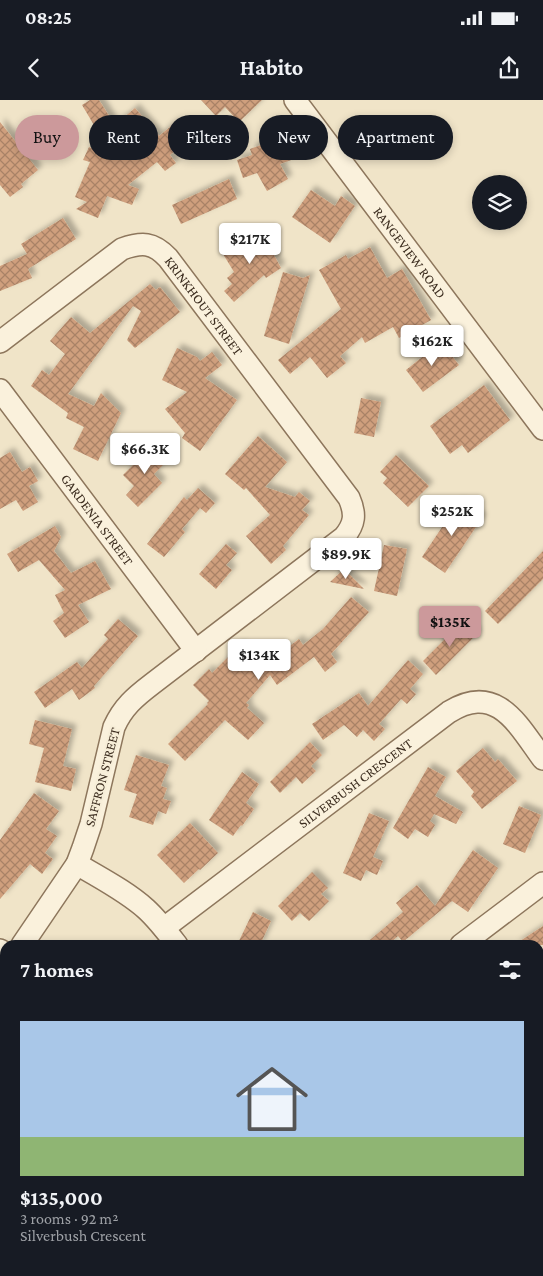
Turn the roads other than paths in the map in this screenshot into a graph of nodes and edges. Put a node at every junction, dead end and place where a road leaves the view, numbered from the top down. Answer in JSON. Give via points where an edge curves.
{"nodes":[{"id":1,"x":295,"y":100,"type":"edge"},
{"id":2,"x":0,"y":342,"type":"edge"},
{"id":3,"x":0,"y":390,"type":"edge"},
{"id":4,"x":543,"y":429,"type":"edge"},
{"id":5,"x":353,"y":522,"type":"joint"},
{"id":6,"x":196,"y":651,"type":"junction"},
{"id":7,"x":543,"y":759,"type":"edge"},
{"id":8,"x":77,"y":864,"type":"junction"},
{"id":9,"x":543,"y":883,"type":"edge"},
{"id":10,"x":164,"y":928,"type":"junction"},
{"id":11,"x":25,"y":940,"type":"edge"},
{"id":12,"x":173,"y":940,"type":"edge"},
{"id":13,"x":468,"y":940,"type":"edge"}],
"edges":[{"from":1,"to":4,"type":"street","name":"RANGEVIEW ROAD"},
{"from":2,"to":5,"type":"street","name":"KRINKHOUT STREET","via":[[112,255],[130,246],[144,244],[155,248],[168,258],[349,498]]},
{"from":3,"to":6,"type":"street","name":"GARDENIA STREET"},
{"from":5,"to":6,"type":"street","name":"SAFFRON STREET","via":[[344,537]]},
{"from":6,"to":8,"type":"street","name":"SAFFRON STREET","via":[[131,700],[118,717]]},
{"from":7,"to":10,"type":"street","name":"SILVERBUSH CRESCENT","via":[[513,718],[503,710],[481,702],[460,705]]},
{"from":8,"to":10,"type":"street","via":[[138,902]]},
{"from":8,"to":11,"type":"street","name":"SAFFRON STREET"},
{"from":9,"to":13,"type":"street"},
{"from":10,"to":12,"type":"street"}]}
